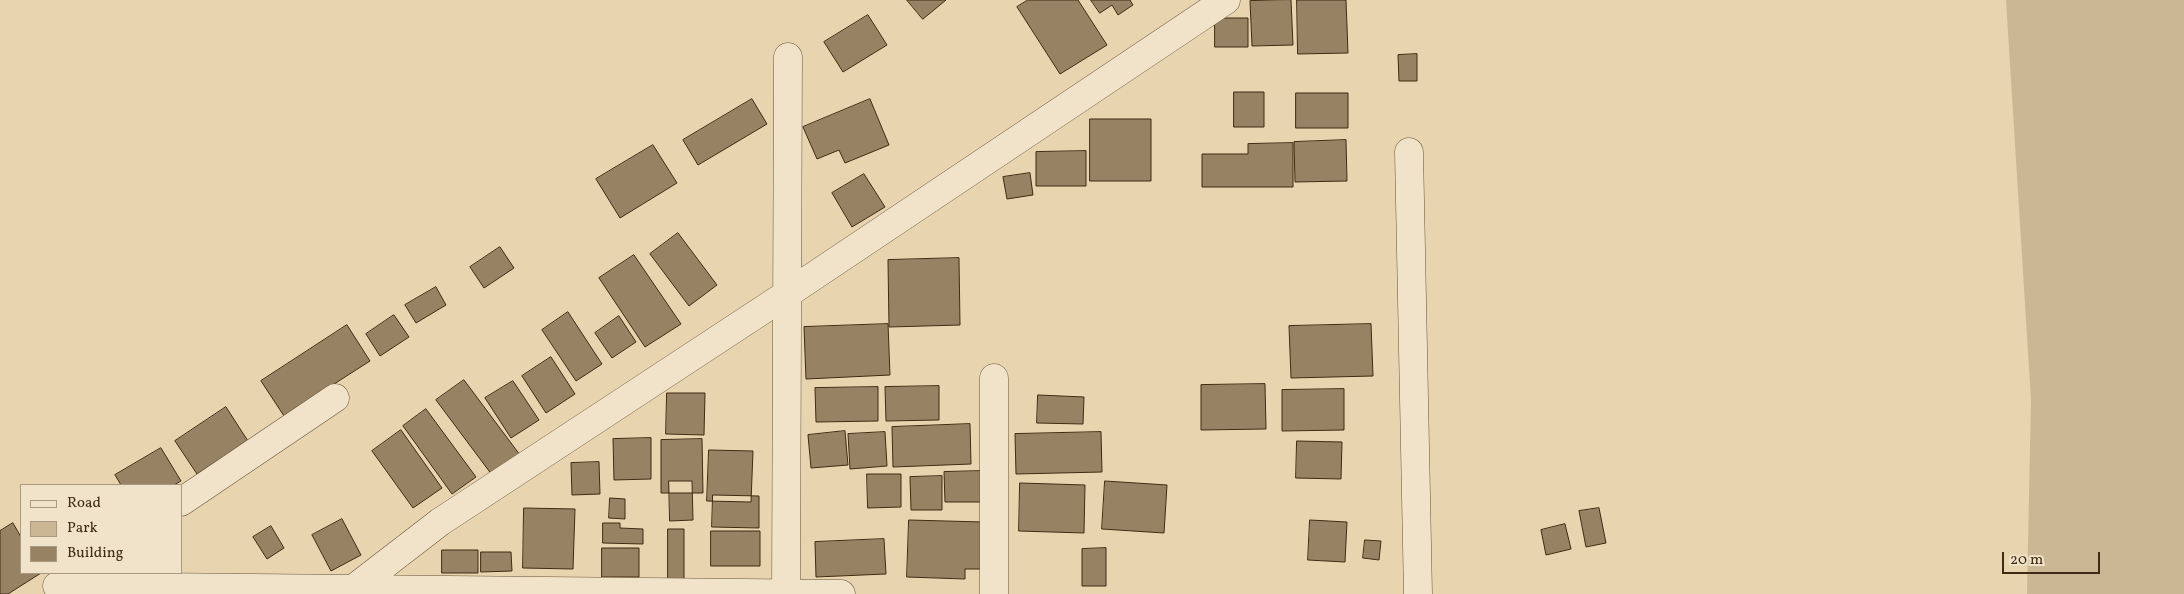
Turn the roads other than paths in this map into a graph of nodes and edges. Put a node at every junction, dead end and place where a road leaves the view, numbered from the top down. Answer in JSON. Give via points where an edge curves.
{"nodes":[{"id":1,"x":1226,"y":0,"type":"edge"},
{"id":2,"x":788,"y":57,"type":"dead end"},
{"id":3,"x":1409,"y":152,"type":"dead end"},
{"id":4,"x":787,"y":294,"type":"junction"},
{"id":5,"x":994,"y":378,"type":"dead end"},
{"id":6,"x":335,"y":398,"type":"dead end"},
{"id":7,"x":182,"y":501,"type":"edge"},
{"id":8,"x":60,"y":584,"type":"edge"},
{"id":9,"x":353,"y":589,"type":"junction"},
{"id":10,"x":786,"y":594,"type":"edge"},
{"id":11,"x":841,"y":594,"type":"edge"},
{"id":12,"x":994,"y":594,"type":"edge"},
{"id":13,"x":1418,"y":594,"type":"edge"}],
"edges":[{"from":1,"to":4,"type":"street"},
{"from":2,"to":4,"type":"street"},
{"from":3,"to":13,"type":"street"},
{"from":4,"to":9,"type":"street","via":[[440,522]]},
{"from":4,"to":10,"type":"street"},
{"from":5,"to":12,"type":"street"},
{"from":6,"to":7,"type":"street"},
{"from":8,"to":9,"type":"street"},
{"from":9,"to":10,"type":"street"},
{"from":10,"to":11,"type":"street"}]}
